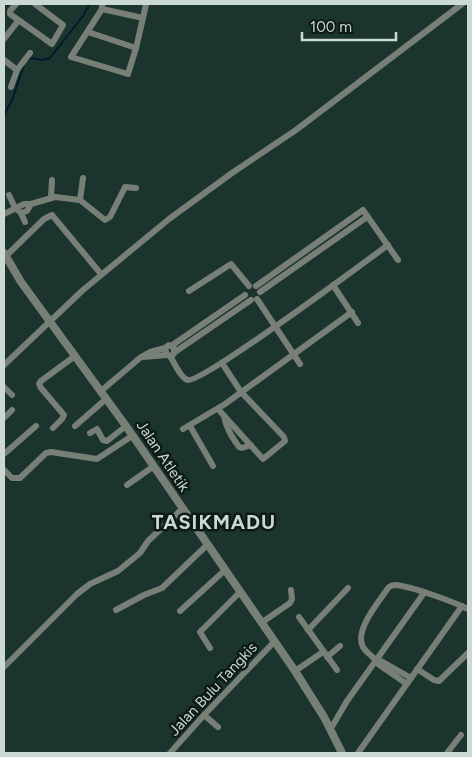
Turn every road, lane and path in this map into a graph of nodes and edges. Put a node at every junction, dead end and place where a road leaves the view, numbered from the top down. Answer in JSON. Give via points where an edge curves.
{"nodes":[{"id":1,"x":16,"y":4,"type":"edge"},
{"id":2,"x":36,"y":4,"type":"edge"},
{"id":3,"x":146,"y":4,"type":"edge"},
{"id":4,"x":462,"y":4,"type":"edge"},
{"id":5,"x":102,"y":7,"type":"edge"},
{"id":6,"x":143,"y":18,"type":"junction"},
{"id":7,"x":18,"y":21,"type":"junction"},
{"id":8,"x":88,"y":32,"type":"junction"},
{"id":9,"x":4,"y":39,"type":"edge"},
{"id":10,"x":136,"y":48,"type":"junction"},
{"id":11,"x":30,"y":53,"type":"dead end"},
{"id":12,"x":4,"y":60,"type":"edge"},
{"id":13,"x":17,"y":70,"type":"junction"},
{"id":14,"x":11,"y":87,"type":"dead end"},
{"id":15,"x":83,"y":178,"type":"dead end"},
{"id":16,"x":52,"y":180,"type":"dead end"},
{"id":17,"x":136,"y":188,"type":"dead end"},
{"id":18,"x":9,"y":195,"type":"dead end"},
{"id":19,"x":51,"y":197,"type":"junction"},
{"id":20,"x":80,"y":200,"type":"junction"},
{"id":21,"x":31,"y":204,"type":"junction"},
{"id":22,"x":16,"y":208,"type":"junction"},
{"id":23,"x":21,"y":213,"type":"junction"},
{"id":24,"x":4,"y":214,"type":"edge"},
{"id":25,"x":367,"y":217,"type":"junction"},
{"id":26,"x":25,"y":222,"type":"dead end"},
{"id":27,"x":388,"y":245,"type":"junction"},
{"id":28,"x":308,"y":249,"type":"junction"},
{"id":29,"x":5,"y":255,"type":"edge"},
{"id":30,"x":313,"y":255,"type":"junction"},
{"id":31,"x":398,"y":260,"type":"dead end"},
{"id":32,"x":101,"y":274,"type":"junction"},
{"id":33,"x":333,"y":285,"type":"junction"},
{"id":34,"x":248,"y":286,"type":"junction"},
{"id":35,"x":256,"y":286,"type":"junction"},
{"id":36,"x":189,"y":291,"type":"dead end"},
{"id":37,"x":260,"y":292,"type":"junction"},
{"id":38,"x":245,"y":295,"type":"junction"},
{"id":39,"x":254,"y":300,"type":"junction"},
{"id":40,"x":352,"y":312,"type":"junction"},
{"id":41,"x":50,"y":322,"type":"junction"},
{"id":42,"x":358,"y":322,"type":"dead end"},
{"id":43,"x":276,"y":326,"type":"junction"},
{"id":44,"x":170,"y":351,"type":"junction"},
{"id":45,"x":294,"y":354,"type":"junction"},
{"id":46,"x":75,"y":356,"type":"junction"},
{"id":47,"x":222,"y":362,"type":"junction"},
{"id":48,"x":300,"y":364,"type":"dead end"},
{"id":49,"x":4,"y":365,"type":"edge"},
{"id":50,"x":4,"y":387,"type":"edge"},
{"id":51,"x":101,"y":391,"type":"junction"},
{"id":52,"x":241,"y":392,"type":"junction"},
{"id":53,"x":12,"y":395,"type":"dead end"},
{"id":54,"x":106,"y":399,"type":"junction"},
{"id":55,"x":218,"y":409,"type":"junction"},
{"id":56,"x":12,"y":410,"type":"dead end"},
{"id":57,"x":224,"y":416,"type":"junction"},
{"id":58,"x":4,"y":418,"type":"edge"},
{"id":59,"x":36,"y":426,"type":"dead end"},
{"id":60,"x":75,"y":426,"type":"dead end"},
{"id":61,"x":126,"y":426,"type":"junction"},
{"id":62,"x":190,"y":426,"type":"junction"},
{"id":63,"x":53,"y":428,"type":"dead end"},
{"id":64,"x":183,"y":429,"type":"dead end"},
{"id":65,"x":90,"y":433,"type":"dead end"},
{"id":66,"x":132,"y":436,"type":"junction"},
{"id":67,"x":251,"y":445,"type":"junction"},
{"id":68,"x":4,"y":454,"type":"edge"},
{"id":69,"x":154,"y":466,"type":"junction"},
{"id":70,"x":213,"y":466,"type":"dead end"},
{"id":71,"x":4,"y":470,"type":"edge"},
{"id":72,"x":128,"y":485,"type":"dead end"},
{"id":73,"x":182,"y":509,"type":"junction"},
{"id":74,"x":207,"y":546,"type":"junction"},
{"id":75,"x":224,"y":571,"type":"junction"},
{"id":76,"x":348,"y":588,"type":"dead end"},
{"id":77,"x":292,"y":590,"type":"dead end"},
{"id":78,"x":240,"y":592,"type":"junction"},
{"id":79,"x":424,"y":593,"type":"junction"},
{"id":80,"x":465,"y":608,"type":"edge"},
{"id":81,"x":116,"y":610,"type":"dead end"},
{"id":82,"x":180,"y":611,"type":"dead end"},
{"id":83,"x":299,"y":617,"type":"dead end"},
{"id":84,"x":261,"y":623,"type":"junction"},
{"id":85,"x":308,"y":630,"type":"junction"},
{"id":86,"x":274,"y":642,"type":"junction"},
{"id":87,"x":340,"y":646,"type":"dead end"},
{"id":88,"x":210,"y":648,"type":"dead end"},
{"id":89,"x":468,"y":653,"type":"edge"},
{"id":90,"x":325,"y":655,"type":"junction"},
{"id":91,"x":376,"y":660,"type":"junction"},
{"id":92,"x":4,"y":667,"type":"edge"},
{"id":93,"x":417,"y":669,"type":"junction"},
{"id":94,"x":336,"y":670,"type":"dead end"},
{"id":95,"x":295,"y":671,"type":"junction"},
{"id":96,"x":409,"y":681,"type":"junction"},
{"id":97,"x":204,"y":715,"type":"junction"},
{"id":98,"x":218,"y":727,"type":"dead end"},
{"id":99,"x":330,"y":730,"type":"junction"},
{"id":100,"x":461,"y":735,"type":"dead end"},
{"id":101,"x":170,"y":753,"type":"edge"},
{"id":102,"x":342,"y":753,"type":"edge"},
{"id":103,"x":358,"y":753,"type":"edge"},
{"id":104,"x":447,"y":753,"type":"edge"}],
"edges":[{"from":1,"to":7,"type":"street","via":[[9,13]]},
{"from":2,"to":7,"type":"street","via":[[63,25],[52,44]]},
{"from":3,"to":6,"type":"street"},
{"from":4,"to":32,"type":"street","via":[[296,130],[175,215]]},
{"from":5,"to":6,"type":"street"},
{"from":5,"to":8,"type":"street"},
{"from":6,"to":10,"type":"street"},
{"from":7,"to":9,"type":"street"},
{"from":8,"to":10,"type":"street"},
{"from":8,"to":10,"type":"street","via":[[71,57],[128,74]]},
{"from":11,"to":13,"type":"street"},
{"from":12,"to":13,"type":"street"},
{"from":13,"to":14,"type":"street"},
{"from":15,"to":20,"type":"street"},
{"from":16,"to":19,"type":"street"},
{"from":17,"to":20,"type":"street","via":[[125,187],[110,217],[105,220]]},
{"from":18,"to":22,"type":"street"},
{"from":19,"to":20,"type":"street"},
{"from":19,"to":21,"type":"street"},
{"from":21,"to":22,"type":"street"},
{"from":21,"to":23,"type":"street","via":[[27,211]]},
{"from":22,"to":23,"type":"street"},
{"from":22,"to":24,"type":"street"},
{"from":23,"to":26,"type":"street"},
{"from":25,"to":27,"type":"street"},
{"from":25,"to":28,"type":"street","via":[[362,210]]},
{"from":25,"to":30,"type":"street"},
{"from":27,"to":31,"type":"street"},
{"from":27,"to":33,"type":"street"},
{"from":28,"to":30,"type":"street"},
{"from":28,"to":35,"type":"street"},
{"from":29,"to":32,"type":"street","via":[[52,215]]},
{"from":29,"to":41,"type":"street","name":"Jalan Atletik"},
{"from":30,"to":37,"type":"street"},
{"from":32,"to":41,"type":"street"},
{"from":33,"to":40,"type":"street"},
{"from":33,"to":43,"type":"street"},
{"from":34,"to":35,"type":"street"},
{"from":34,"to":36,"type":"street","via":[[231,264]]},
{"from":34,"to":38,"type":"street"},
{"from":35,"to":37,"type":"street"},
{"from":37,"to":39,"type":"street"},
{"from":38,"to":39,"type":"street"},
{"from":38,"to":44,"type":"street"},
{"from":39,"to":43,"type":"street"},
{"from":39,"to":44,"type":"street"},
{"from":40,"to":42,"type":"street"},
{"from":40,"to":45,"type":"street"},
{"from":41,"to":46,"type":"street","name":"Jalan Atletik"},
{"from":41,"to":49,"type":"street"},
{"from":43,"to":45,"type":"street"},
{"from":43,"to":47,"type":"street"},
{"from":44,"to":47,"type":"street","via":[[188,380]]},
{"from":44,"to":51,"type":"street","via":[[155,350],[141,357]]},
{"from":45,"to":48,"type":"street"},
{"from":45,"to":52,"type":"street"},
{"from":46,"to":51,"type":"street","name":"Jalan Atletik"},
{"from":46,"to":63,"type":"street","via":[[39,384],[64,415]]},
{"from":47,"to":52,"type":"street"},
{"from":50,"to":53,"type":"street"},
{"from":51,"to":54,"type":"street","name":"Jalan Atletik"},
{"from":52,"to":55,"type":"street"},
{"from":52,"to":67,"type":"street","via":[[285,439],[264,459]]},
{"from":54,"to":60,"type":"street"},
{"from":54,"to":61,"type":"street","name":"Jalan Atletik"},
{"from":55,"to":57,"type":"street"},
{"from":55,"to":62,"type":"street"},
{"from":56,"to":58,"type":"street"},
{"from":57,"to":67,"type":"street"},
{"from":57,"to":67,"type":"street","via":[[228,432],[239,447]]},
{"from":59,"to":68,"type":"street"},
{"from":61,"to":65,"type":"street","via":[[107,441],[97,429]]},
{"from":61,"to":66,"type":"street","name":"Jalan Atletik"},
{"from":62,"to":64,"type":"street"},
{"from":62,"to":70,"type":"street"},
{"from":66,"to":69,"type":"street","name":"Jalan Atletik"},
{"from":66,"to":71,"type":"street","via":[[97,459],[51,452],[20,478],[12,478]]},
{"from":69,"to":72,"type":"street"},
{"from":69,"to":73,"type":"street","name":"Jalan Atletik"},
{"from":73,"to":74,"type":"street","name":"Jalan Atletik"},
{"from":73,"to":92,"type":"street","via":[[118,571],[77,594]]},
{"from":74,"to":75,"type":"street","name":"Jalan Atletik"},
{"from":74,"to":81,"type":"street","via":[[162,588]]},
{"from":75,"to":78,"type":"street","name":"Jalan Atletik"},
{"from":75,"to":82,"type":"street"},
{"from":76,"to":85,"type":"street"},
{"from":77,"to":84,"type":"street","via":[[290,603]]},
{"from":78,"to":84,"type":"street","name":"Jalan Atletik"},
{"from":78,"to":88,"type":"street","via":[[200,632]]},
{"from":79,"to":80,"type":"street"},
{"from":79,"to":91,"type":"street"},
{"from":79,"to":91,"type":"street","via":[[396,585],[388,588],[361,634],[364,648]]},
{"from":80,"to":93,"type":"street"},
{"from":83,"to":85,"type":"street"},
{"from":84,"to":86,"type":"street","name":"Jalan Atletik"},
{"from":85,"to":90,"type":"street"},
{"from":86,"to":95,"type":"street","name":"Jalan Atletik"},
{"from":86,"to":97,"type":"street","name":"Jalan Bulu Tangkis"},
{"from":87,"to":90,"type":"street"},
{"from":89,"to":93,"type":"street","via":[[438,681]]},
{"from":90,"to":94,"type":"street"},
{"from":90,"to":95,"type":"street"},
{"from":91,"to":96,"type":"street","via":[[384,670]]},
{"from":91,"to":99,"type":"street"},
{"from":93,"to":96,"type":"street"},
{"from":95,"to":99,"type":"street","name":"Jalan Atletik"},
{"from":96,"to":103,"type":"street"},
{"from":97,"to":98,"type":"street"},
{"from":97,"to":101,"type":"street","name":"Jalan Bulu Tangkis"},
{"from":99,"to":102,"type":"street","name":"Jalan Atletik"},
{"from":100,"to":104,"type":"street"}]}
